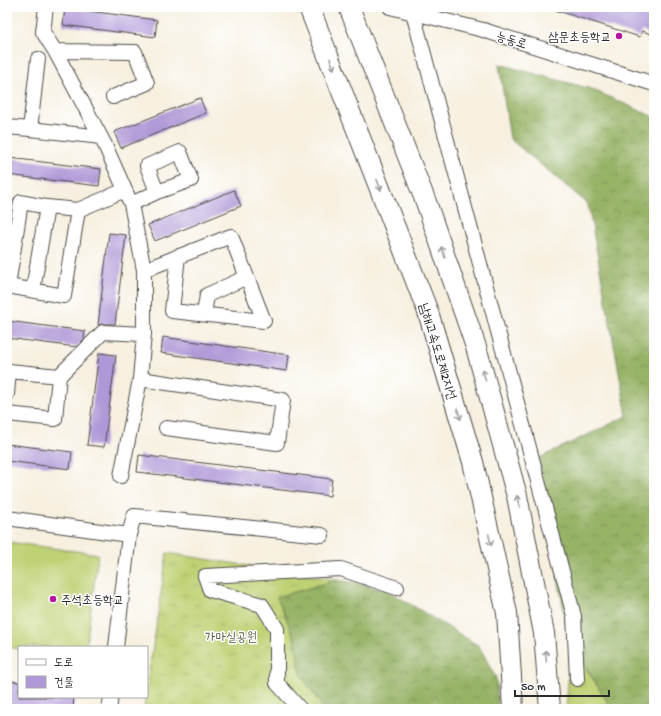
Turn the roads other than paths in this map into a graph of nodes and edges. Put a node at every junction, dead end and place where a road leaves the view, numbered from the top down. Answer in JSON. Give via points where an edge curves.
{"nodes":[{"id":1,"x":46,"y":7,"type":"edge"},
{"id":2,"x":309,"y":7,"type":"edge"},
{"id":3,"x":349,"y":7,"type":"edge"},
{"id":4,"x":390,"y":7,"type":"edge"},
{"id":5,"x":413,"y":13,"type":"junction"},
{"id":6,"x":55,"y":51,"type":"junction"},
{"id":7,"x":38,"y":59,"type":"dead end"},
{"id":8,"x":654,"y":84,"type":"edge"},
{"id":9,"x":113,"y":97,"type":"dead end"},
{"id":10,"x":7,"y":127,"type":"edge"},
{"id":11,"x":30,"y":129,"type":"junction"},
{"id":12,"x":101,"y":137,"type":"junction"},
{"id":13,"x":124,"y":190,"type":"junction"},
{"id":14,"x":157,"y":192,"type":"dead end"},
{"id":15,"x":130,"y":204,"type":"junction"},
{"id":16,"x":47,"y":207,"type":"junction"},
{"id":17,"x":78,"y":210,"type":"junction"},
{"id":18,"x":178,"y":256,"type":"junction"},
{"id":19,"x":144,"y":270,"type":"junction"},
{"id":20,"x":247,"y":276,"type":"junction"},
{"id":21,"x":33,"y":290,"type":"junction"},
{"id":22,"x":204,"y":314,"type":"junction"},
{"id":23,"x":144,"y":334,"type":"junction"},
{"id":24,"x":59,"y":376,"type":"junction"},
{"id":25,"x":140,"y":379,"type":"junction"},
{"id":26,"x":7,"y":394,"type":"edge"},
{"id":27,"x":7,"y":414,"type":"edge"},
{"id":28,"x":166,"y":428,"type":"dead end"},
{"id":29,"x":121,"y":476,"type":"dead end"},
{"id":30,"x":7,"y":518,"type":"edge"},
{"id":31,"x":129,"y":535,"type":"junction"},
{"id":32,"x":322,"y":535,"type":"dead end"},
{"id":33,"x":397,"y":588,"type":"dead end"},
{"id":34,"x":116,"y":646,"type":"edge"},
{"id":35,"x":577,"y":679,"type":"dead end"},
{"id":36,"x":110,"y":698,"type":"edge"},
{"id":37,"x":109,"y":709,"type":"edge"},
{"id":38,"x":300,"y":709,"type":"edge"},
{"id":39,"x":513,"y":709,"type":"edge"},
{"id":40,"x":550,"y":709,"type":"edge"}],
"edges":[{"from":1,"to":6,"type":"street","via":[[43,32]]},
{"from":2,"to":39,"type":"highway","name":"남해고속도로제2지선","one_way":true,"via":[[428,312],[473,462],[507,613]]},
{"from":40,"to":3,"type":"highway","one_way":true,"via":[[544,633],[517,496],[476,347],[426,202]]},
{"from":4,"to":5,"type":"street","name":"능동로"},
{"from":5,"to":8,"type":"street","name":"능동로","via":[[483,30]]},
{"from":5,"to":35,"type":"street","via":[[574,616]]},
{"from":6,"to":9,"type":"street","via":[[135,52],[147,83]]},
{"from":6,"to":12,"type":"street"},
{"from":7,"to":11,"type":"street"},
{"from":10,"to":11,"type":"street"},
{"from":11,"to":12,"type":"street"},
{"from":12,"to":13,"type":"street"},
{"from":13,"to":15,"type":"street"},
{"from":13,"to":17,"type":"street"},
{"from":14,"to":15,"type":"street"},
{"from":15,"to":19,"type":"street"},
{"from":16,"to":17,"type":"street"},
{"from":16,"to":21,"type":"street"},
{"from":16,"to":21,"type":"street","via":[[21,202],[8,286]]},
{"from":17,"to":21,"type":"street","via":[[64,296]]},
{"from":18,"to":19,"type":"street"},
{"from":18,"to":20,"type":"street","via":[[232,236]]},
{"from":18,"to":22,"type":"street","via":[[172,311]]},
{"from":19,"to":23,"type":"street"},
{"from":20,"to":22,"type":"street","via":[[207,295]]},
{"from":20,"to":22,"type":"street","via":[[264,321]]},
{"from":23,"to":24,"type":"street","via":[[103,332]]},
{"from":23,"to":25,"type":"street"},
{"from":24,"to":26,"type":"street","via":[[9,371]]},
{"from":24,"to":27,"type":"street","via":[[56,419]]},
{"from":25,"to":28,"type":"street","via":[[283,400],[277,443]]},
{"from":25,"to":29,"type":"street"},
{"from":30,"to":31,"type":"street"},
{"from":31,"to":32,"type":"street","via":[[134,516]]},
{"from":31,"to":34,"type":"street"},
{"from":33,"to":38,"type":"street","via":[[341,570],[205,576],[210,590],[262,605],[277,629],[277,683]]},
{"from":36,"to":37,"type":"street"}]}
